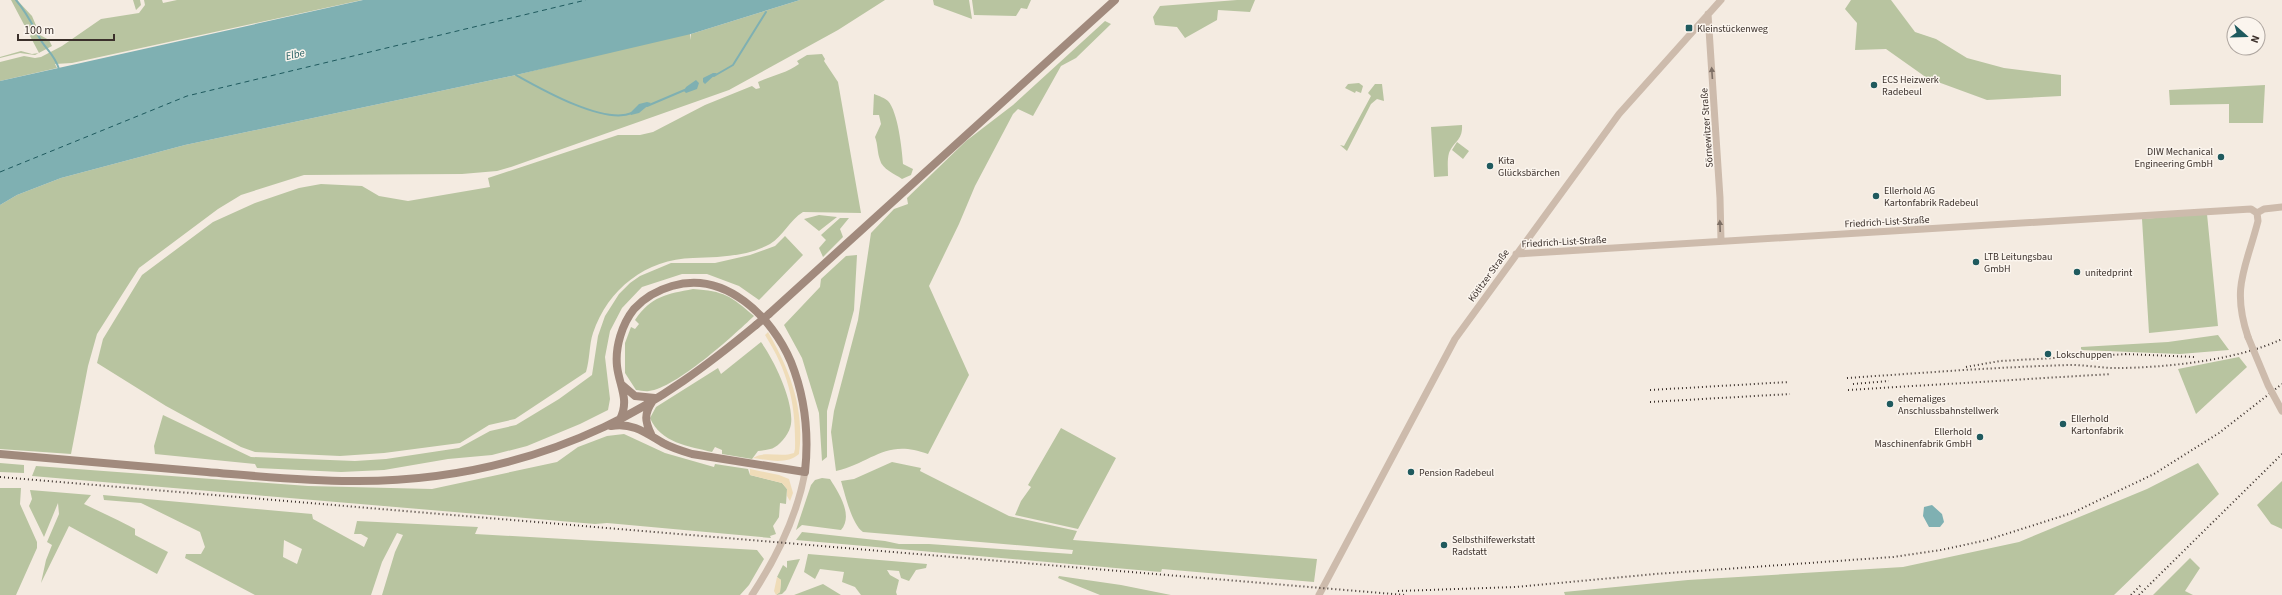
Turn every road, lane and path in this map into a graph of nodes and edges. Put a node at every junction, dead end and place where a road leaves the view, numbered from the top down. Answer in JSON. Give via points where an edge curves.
{"nodes":[{"id":1,"x":1115,"y":0,"type":"edge"},
{"id":2,"x":1721,"y":0,"type":"edge"},
{"id":3,"x":1708,"y":14,"type":"junction"},
{"id":4,"x":2282,"y":207,"type":"edge"},
{"id":5,"x":2257,"y":213,"type":"junction"},
{"id":6,"x":1721,"y":241,"type":"junction"},
{"id":7,"x":1516,"y":254,"type":"junction"},
{"id":8,"x":622,"y":384,"type":"junction"},
{"id":9,"x":655,"y":399,"type":"junction"},
{"id":10,"x":2282,"y":411,"type":"edge"},
{"id":11,"x":620,"y":419,"type":"junction"},
{"id":12,"x":604,"y":427,"type":"junction"},
{"id":13,"x":651,"y":434,"type":"junction"},
{"id":14,"x":0,"y":454,"type":"edge"},
{"id":15,"x":805,"y":472,"type":"junction"},
{"id":16,"x":752,"y":595,"type":"edge"},
{"id":17,"x":1319,"y":595,"type":"edge"}],
"edges":[{"from":1,"to":9,"type":"main road","bridge":true,"via":[[769,314],[696,373]]},
{"from":2,"to":3,"type":"street","name":"Kötitzer Straße"},
{"from":6,"to":3,"type":"street","name":"Sörnewitzer Straße","one_way":true},
{"from":3,"to":7,"type":"street","name":"Kötitzer Straße","via":[[1619,114]]},
{"from":4,"to":5,"type":"street","via":[[2264,209]]},
{"from":5,"to":6,"type":"street","name":"Friedrich-List-Straße","via":[[2251,209]]},
{"from":5,"to":10,"type":"street","bridge":true,"via":[[2258,221],[2243,268],[2239,291],[2242,319],[2268,385]]},
{"from":6,"to":7,"type":"street","name":"Friedrich-List-Straße"},
{"from":7,"to":17,"type":"street","name":"Kötitzer Straße","via":[[1455,339]]},
{"from":8,"to":9,"type":"main road","via":[[635,396]]},
{"from":8,"to":11,"type":"main road","via":[[624,410]]},
{"from":8,"to":15,"type":"main road","via":[[617,366],[620,335],[626,321],[643,300],[665,288],[684,282],[706,283],[724,289],[754,308],[779,340],[790,361],[799,384],[806,416]]},
{"from":9,"to":11,"type":"main road"},
{"from":9,"to":13,"type":"main road","via":[[648,408],[645,419]]},
{"from":11,"to":12,"type":"main road"},
{"from":12,"to":13,"type":"main road","via":[[628,425]]},
{"from":12,"to":14,"type":"main road","via":[[564,444],[512,461],[409,479],[305,480]]},
{"from":13,"to":15,"type":"main road","via":[[662,442],[692,454]]},
{"from":15,"to":16,"type":"street","via":[[800,497],[789,526],[764,577]]}]}
